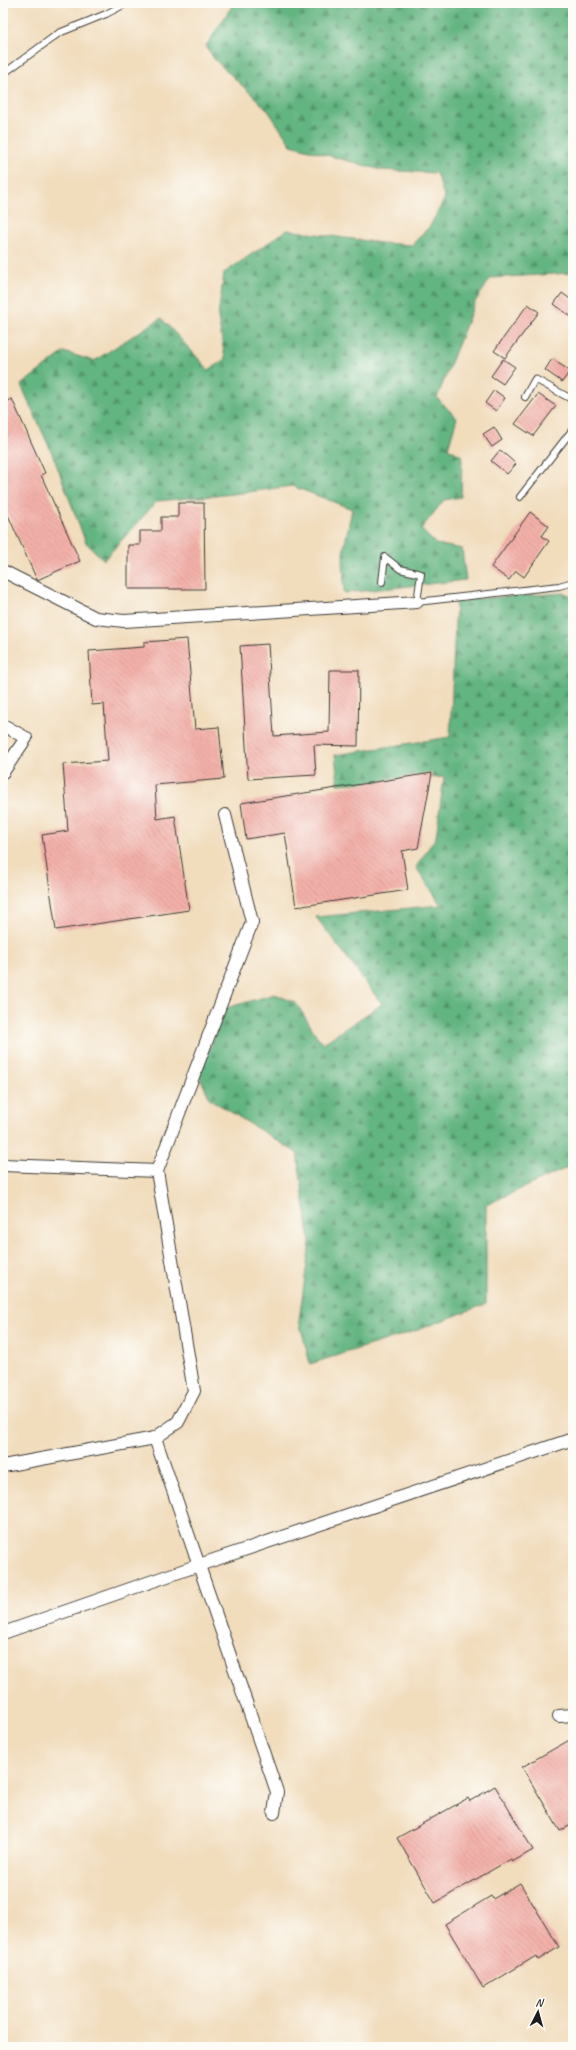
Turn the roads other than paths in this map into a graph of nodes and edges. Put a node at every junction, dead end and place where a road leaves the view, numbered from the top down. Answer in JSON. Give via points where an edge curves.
{"nodes":[{"id":1,"x":128,"y":3,"type":"edge"},
{"id":2,"x":3,"y":74,"type":"edge"},
{"id":3,"x":525,"y":398,"type":"dead end"},
{"id":4,"x":573,"y":400,"type":"edge"},
{"id":5,"x":573,"y":429,"type":"edge"},
{"id":6,"x":520,"y":497,"type":"dead end"},
{"id":7,"x":3,"y":571,"type":"edge"},
{"id":8,"x":382,"y":582,"type":"dead end"},
{"id":9,"x":573,"y":582,"type":"edge"},
{"id":10,"x":417,"y":602,"type":"junction"},
{"id":11,"x":3,"y":725,"type":"edge"},
{"id":12,"x":3,"y":772,"type":"edge"},
{"id":13,"x":225,"y":816,"type":"dead end"},
{"id":14,"x":3,"y":1165,"type":"edge"},
{"id":15,"x":157,"y":1171,"type":"junction"},
{"id":16,"x":155,"y":1438,"type":"junction"},
{"id":17,"x":573,"y":1439,"type":"edge"},
{"id":18,"x":3,"y":1466,"type":"edge"},
{"id":19,"x":199,"y":1565,"type":"junction"},
{"id":20,"x":3,"y":1633,"type":"edge"},
{"id":21,"x":573,"y":1715,"type":"edge"},
{"id":22,"x":559,"y":1716,"type":"dead end"},
{"id":23,"x":274,"y":1813,"type":"dead end"}],
"edges":[{"from":1,"to":2,"type":"lane","via":[[59,33]]},
{"from":3,"to":4,"type":"lane","via":[[535,379]]},
{"from":5,"to":6,"type":"lane"},
{"from":7,"to":10,"type":"street","via":[[96,618],[124,621]]},
{"from":8,"to":10,"type":"lane","via":[[385,557],[400,569],[421,574]]},
{"from":9,"to":10,"type":"lane","via":[[559,586]]},
{"from":11,"to":12,"type":"street","via":[[26,738]]},
{"from":13,"to":15,"type":"street","via":[[252,922]]},
{"from":14,"to":15,"type":"street"},
{"from":15,"to":16,"type":"street","via":[[194,1391],[178,1422]]},
{"from":16,"to":18,"type":"street"},
{"from":16,"to":19,"type":"street"},
{"from":17,"to":19,"type":"street"},
{"from":19,"to":20,"type":"street"},
{"from":19,"to":23,"type":"street","via":[[276,1792]]},
{"from":21,"to":22,"type":"street"}]}
